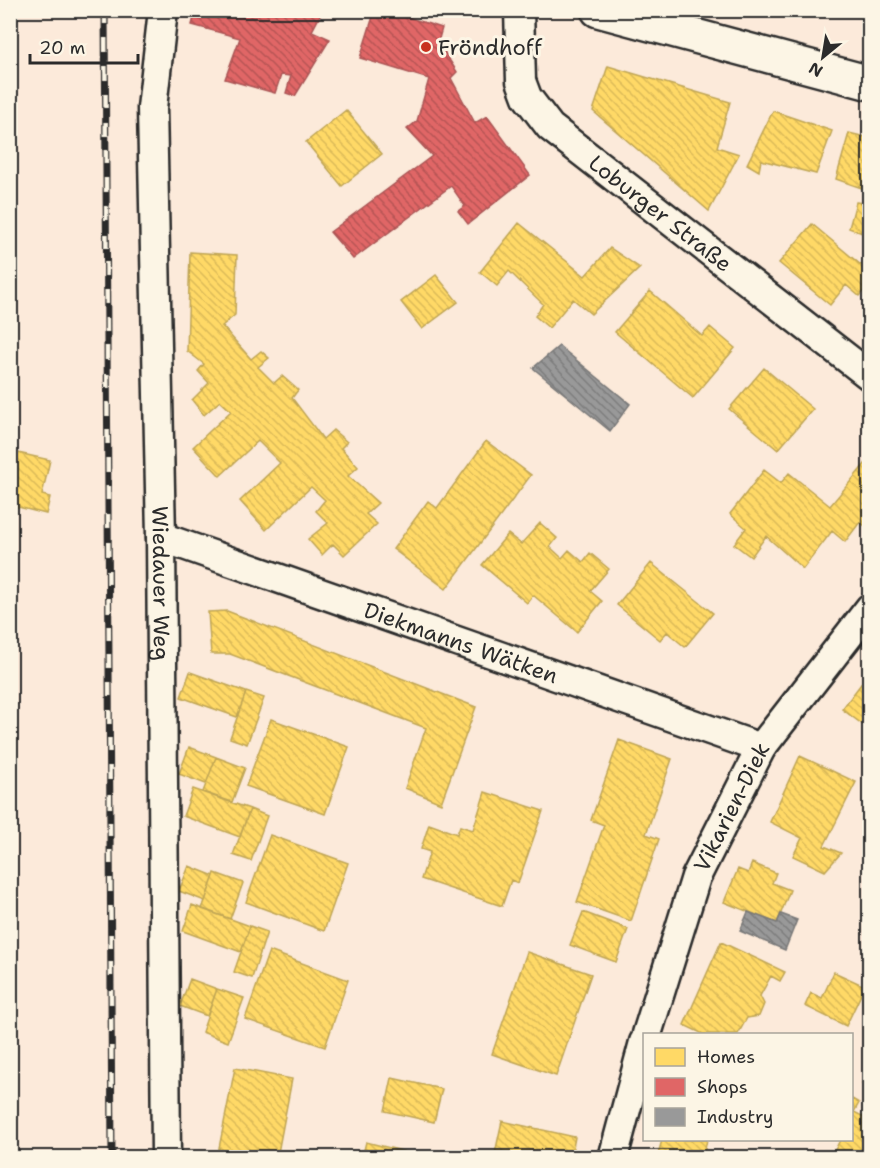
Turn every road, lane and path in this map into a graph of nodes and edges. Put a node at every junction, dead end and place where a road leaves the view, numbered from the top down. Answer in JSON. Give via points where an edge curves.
{"nodes":[{"id":1,"x":163,"y":10,"type":"edge"},
{"id":2,"x":519,"y":10,"type":"edge"},
{"id":3,"x":598,"y":10,"type":"edge"},
{"id":4,"x":870,"y":83,"type":"edge"},
{"id":5,"x":870,"y":376,"type":"edge"},
{"id":6,"x":161,"y":537,"type":"junction"},
{"id":7,"x":870,"y":608,"type":"edge"},
{"id":8,"x":761,"y":748,"type":"junction"},
{"id":9,"x":648,"y":1033,"type":"edge"},
{"id":10,"x":643,"y":1049,"type":"edge"},
{"id":11,"x":166,"y":1158,"type":"edge"},
{"id":12,"x":613,"y":1158,"type":"edge"}],
"edges":[{"from":1,"to":6,"type":"street","name":"Wiedauer Weg","via":[[152,108]]},
{"from":2,"to":5,"type":"street","name":"Loburger Straße","via":[[521,81],[527,97],[550,127]]},
{"from":3,"to":4,"type":"street"},
{"from":6,"to":8,"type":"street","name":"Diekmanns Wätken"},
{"from":6,"to":11,"type":"street","name":"Wiedauer Weg"},
{"from":7,"to":8,"type":"street","name":"Vikarien-Diek"},
{"from":8,"to":9,"type":"street","name":"Vikarien-Diek","via":[[696,877]]},
{"from":10,"to":12,"type":"street"}]}
